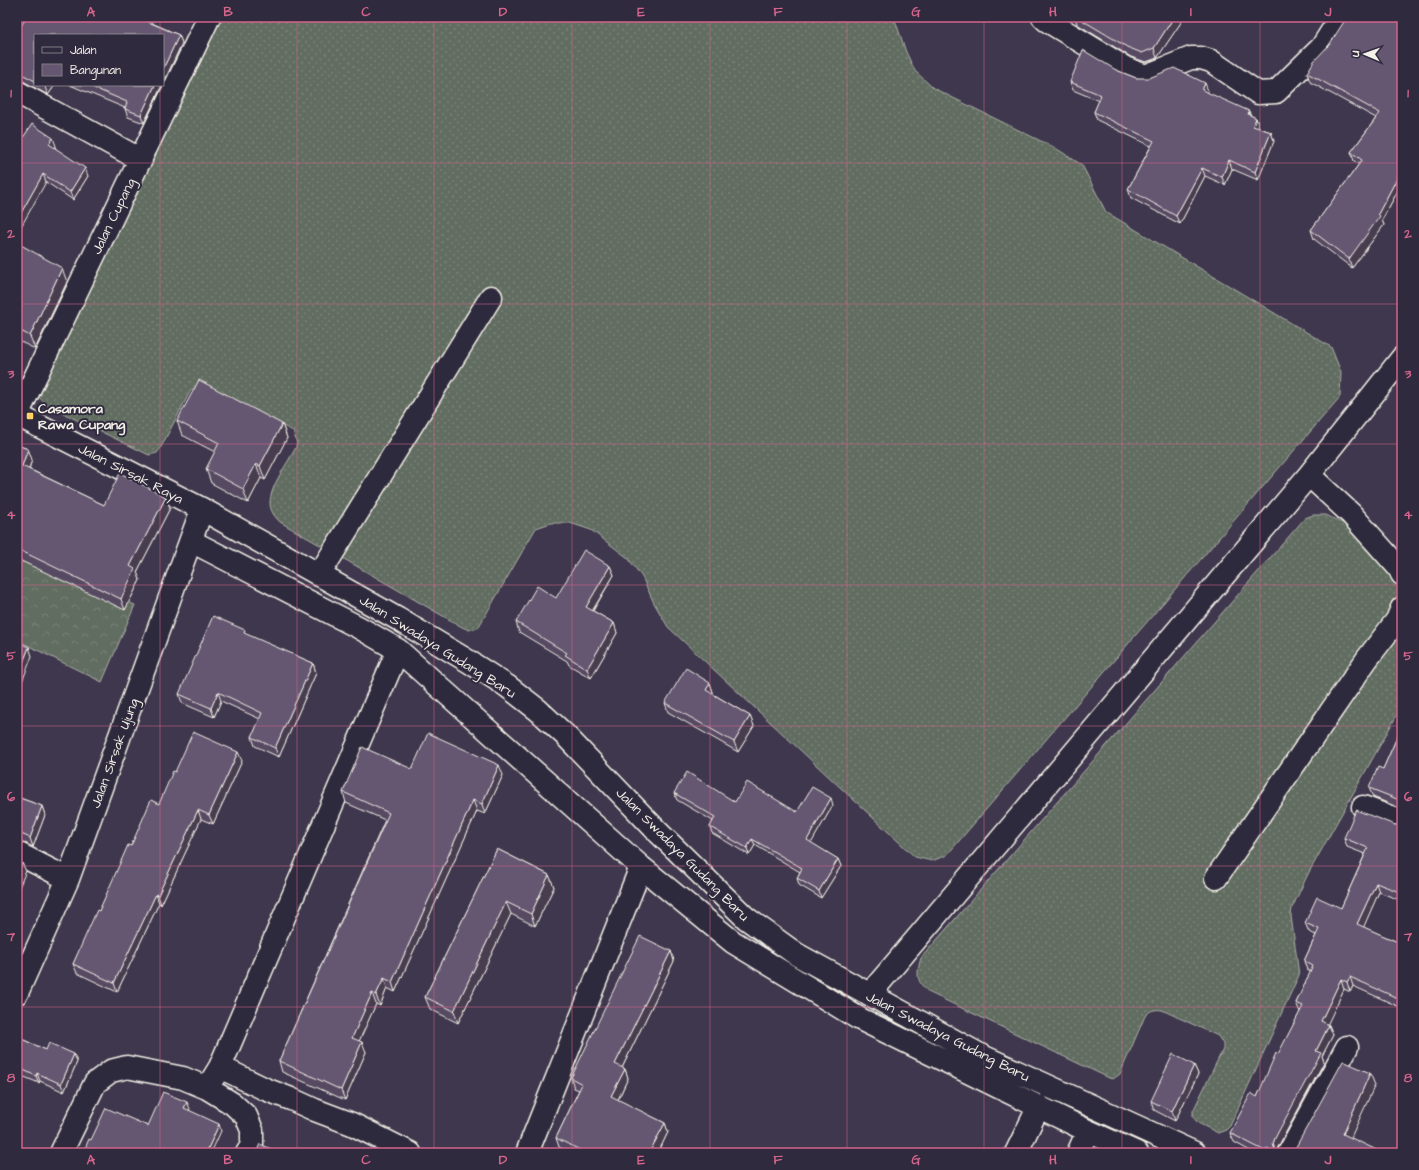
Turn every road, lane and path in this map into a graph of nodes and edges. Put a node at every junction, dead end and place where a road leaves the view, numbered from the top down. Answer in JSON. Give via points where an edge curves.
{"nodes":[{"id":1,"x":209,"y":17,"type":"edge"},
{"id":2,"x":1043,"y":17,"type":"edge"},
{"id":3,"x":1341,"y":17,"type":"edge"},
{"id":4,"x":17,"y":92,"type":"edge"},
{"id":5,"x":141,"y":160,"type":"junction"},
{"id":6,"x":491,"y":297,"type":"dead end"},
{"id":7,"x":1402,"y":358,"type":"edge"},
{"id":8,"x":17,"y":415,"type":"edge"},
{"id":9,"x":1309,"y":475,"type":"junction"},
{"id":10,"x":202,"y":509,"type":"junction"},
{"id":11,"x":191,"y":541,"type":"junction"},
{"id":12,"x":319,"y":574,"type":"junction"},
{"id":13,"x":1402,"y":574,"type":"edge"},
{"id":14,"x":1402,"y":608,"type":"edge"},
{"id":15,"x":398,"y":650,"type":"junction"},
{"id":16,"x":1363,"y":807,"type":"dead end"},
{"id":17,"x":1402,"y":822,"type":"edge"},
{"id":18,"x":17,"y":854,"type":"edge"},
{"id":19,"x":641,"y":867,"type":"junction"},
{"id":20,"x":1216,"y":878,"type":"dead end"},
{"id":21,"x":68,"y":879,"type":"junction"},
{"id":22,"x":18,"y":985,"type":"edge"},
{"id":23,"x":869,"y":995,"type":"junction"},
{"id":24,"x":1347,"y":1047,"type":"dead end"},
{"id":25,"x":220,"y":1067,"type":"junction"},
{"id":26,"x":207,"y":1088,"type":"junction"},
{"id":27,"x":1039,"y":1106,"type":"junction"},
{"id":28,"x":1088,"y":1131,"type":"junction"},
{"id":29,"x":62,"y":1153,"type":"edge"},
{"id":30,"x":248,"y":1153,"type":"edge"},
{"id":31,"x":410,"y":1153,"type":"edge"},
{"id":32,"x":527,"y":1153,"type":"edge"},
{"id":33,"x":1016,"y":1153,"type":"edge"},
{"id":34,"x":1078,"y":1153,"type":"edge"},
{"id":35,"x":1137,"y":1153,"type":"edge"},
{"id":36,"x":1195,"y":1153,"type":"edge"},
{"id":37,"x":1289,"y":1153,"type":"edge"}],
"edges":[{"from":1,"to":5,"type":"street","name":"Jalan Cupang"},
{"from":2,"to":3,"type":"street","via":[[1125,68],[1138,73],[1148,75],[1192,58],[1201,58],[1211,61],[1258,94],[1276,92],[1322,47]]},
{"from":4,"to":5,"type":"street"},
{"from":5,"to":8,"type":"street","name":"Jalan Cupang"},
{"from":6,"to":12,"type":"street"},
{"from":7,"to":9,"type":"street"},
{"from":8,"to":10,"type":"street","name":"Jalan Sirsak Raya"},
{"from":9,"to":13,"type":"street","via":[[1356,519]]},
{"from":9,"to":23,"type":"street"},
{"from":10,"to":11,"type":"street","name":"Jalan Sirsak Ujung"},
{"from":10,"to":12,"type":"street","name":"Jalan Swadaya Gudang Baru"},
{"from":11,"to":15,"type":"street"},
{"from":11,"to":21,"type":"street","name":"Jalan Sirsak Ujung"},
{"from":12,"to":23,"type":"street","name":"Jalan Swadaya Gudang Baru","via":[[507,686],[565,735],[657,831],[746,918],[796,954]]},
{"from":14,"to":20,"type":"street","via":[[1398,620]]},
{"from":15,"to":19,"type":"street"},
{"from":15,"to":25,"type":"street"},
{"from":16,"to":17,"type":"street"},
{"from":18,"to":21,"type":"street"},
{"from":19,"to":27,"type":"street","via":[[733,942],[858,1018]]},
{"from":19,"to":32,"type":"street"},
{"from":21,"to":22,"type":"street","name":"Jalan Sirsak Ujung"},
{"from":23,"to":36,"type":"street","name":"Jalan Swadaya Gudang Baru","via":[[980,1055]]},
{"from":24,"to":37,"type":"street"},
{"from":25,"to":26,"type":"street"},
{"from":25,"to":31,"type":"street","via":[[265,1089],[352,1124]]},
{"from":26,"to":29,"type":"street","via":[[183,1078],[149,1070],[127,1067],[111,1071],[95,1083]]},
{"from":26,"to":30,"type":"street","via":[[233,1104],[246,1116],[252,1130],[252,1145]]},
{"from":27,"to":28,"type":"street"},
{"from":27,"to":33,"type":"street"},
{"from":28,"to":34,"type":"street"},
{"from":28,"to":35,"type":"street"}]}
